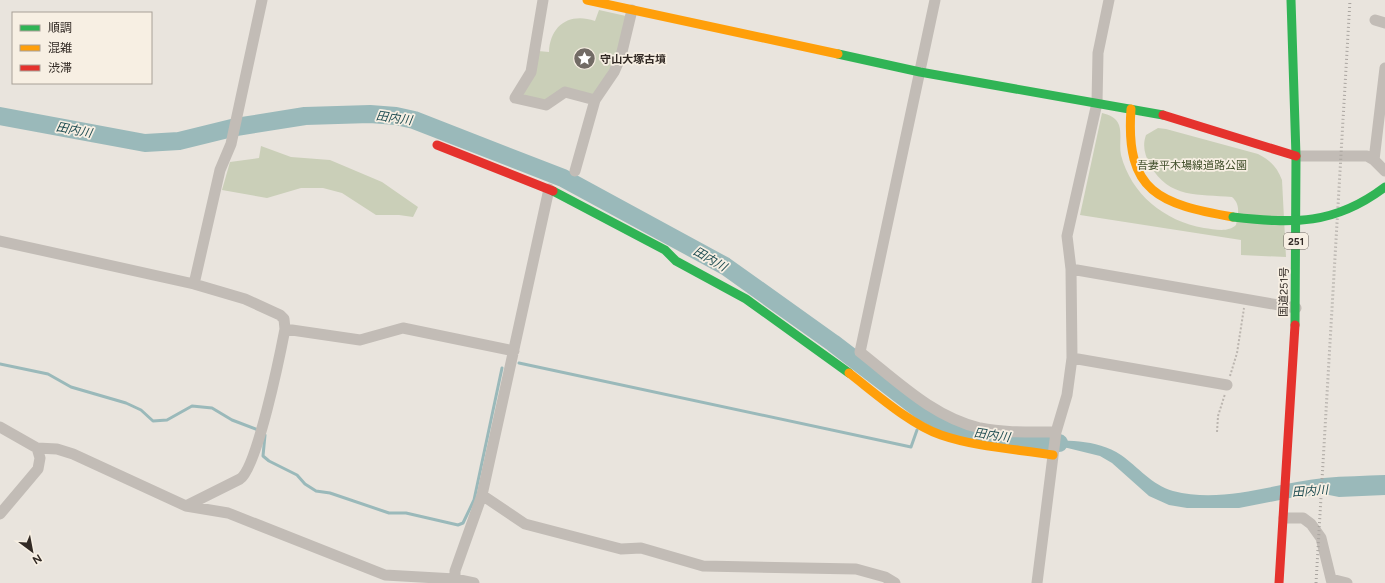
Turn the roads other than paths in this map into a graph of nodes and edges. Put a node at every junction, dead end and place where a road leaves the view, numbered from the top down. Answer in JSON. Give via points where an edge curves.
{"nodes":[{"id":1,"x":262,"y":0,"type":"edge"},
{"id":2,"x":543,"y":0,"type":"edge"},
{"id":3,"x":936,"y":0,"type":"edge"},
{"id":4,"x":1110,"y":0,"type":"edge"},
{"id":5,"x":1291,"y":0,"type":"edge"},
{"id":6,"x":592,"y":1,"type":"edge"},
{"id":7,"x":632,"y":10,"type":"junction"},
{"id":8,"x":1385,"y":68,"type":"edge"},
{"id":9,"x":920,"y":72,"type":"junction"},
{"id":10,"x":595,"y":100,"type":"junction"},
{"id":11,"x":1097,"y":103,"type":"junction"},
{"id":12,"x":1131,"y":109,"type":"junction"},
{"id":13,"x":437,"y":145,"type":"dead end"},
{"id":14,"x":1378,"y":155,"type":"edge"},
{"id":15,"x":1296,"y":156,"type":"junction"},
{"id":16,"x":575,"y":171,"type":"dead end"},
{"id":17,"x":1385,"y":171,"type":"edge"},
{"id":18,"x":1385,"y":187,"type":"edge"},
{"id":19,"x":549,"y":189,"type":"junction"},
{"id":20,"x":0,"y":242,"type":"edge"},
{"id":21,"x":1071,"y":269,"type":"junction"},
{"id":22,"x":194,"y":284,"type":"junction"},
{"id":23,"x":1296,"y":308,"type":"junction"},
{"id":24,"x":285,"y":329,"type":"junction"},
{"id":25,"x":514,"y":351,"type":"junction"},
{"id":26,"x":1072,"y":358,"type":"junction"},
{"id":27,"x":1227,"y":385,"type":"road end"},
{"id":28,"x":0,"y":427,"type":"edge"},
{"id":29,"x":1056,"y":433,"type":"junction"},
{"id":30,"x":37,"y":448,"type":"junction"},
{"id":31,"x":1053,"y":453,"type":"junction"},
{"id":32,"x":482,"y":495,"type":"junction"},
{"id":33,"x":186,"y":506,"type":"junction"},
{"id":34,"x":0,"y":514,"type":"edge"},
{"id":35,"x":1285,"y":516,"type":"junction"},
{"id":36,"x":455,"y":580,"type":"junction"},
{"id":37,"x":1332,"y":581,"type":"edge"},
{"id":38,"x":474,"y":583,"type":"edge"},
{"id":39,"x":894,"y":583,"type":"edge"},
{"id":40,"x":1037,"y":583,"type":"edge"},
{"id":41,"x":1279,"y":583,"type":"edge"},
{"id":42,"x":1347,"y":583,"type":"edge"}],
"edges":[{"from":1,"to":22,"type":"street","via":[[231,144],[220,170]]},
{"from":2,"to":10,"type":"street","via":[[530,72],[516,98],[546,105],[566,92]]},
{"from":3,"to":9,"type":"street"},
{"from":4,"to":11,"type":"street","via":[[1098,53]]},
{"from":5,"to":15,"type":"main road","name":"国道251号","number":"251"},
{"from":6,"to":7,"type":"main road"},
{"from":7,"to":9,"type":"main road"},
{"from":7,"to":10,"type":"street","via":[[621,56],[614,72]]},
{"from":8,"to":14,"type":"street"},
{"from":9,"to":11,"type":"main road"},
{"from":9,"to":29,"type":"street","via":[[860,352],[931,408],[953,418],[979,428]]},
{"from":10,"to":16,"type":"street"},
{"from":11,"to":12,"type":"main road"},
{"from":11,"to":21,"type":"street","via":[[1067,236]]},
{"from":12,"to":15,"type":"main road","via":[[1173,116]]},
{"from":12,"to":18,"type":"main road","bridge":true,"via":[[1131,154],[1137,169],[1146,183],[1169,202],[1187,209],[1273,222],[1318,220],[1362,203]]},
{"from":13,"to":19,"type":"main road"},
{"from":14,"to":15,"type":"street"},
{"from":14,"to":17,"type":"street"},
{"from":15,"to":23,"type":"main road","name":"国道251号","number":"251"},
{"from":19,"to":25,"type":"street"},
{"from":19,"to":31,"type":"main road","via":[[665,250],[676,261],[746,299],[830,358],[904,415],[940,435],[974,444]]},
{"from":20,"to":22,"type":"street"},
{"from":21,"to":23,"type":"street"},
{"from":21,"to":26,"type":"street"},
{"from":22,"to":24,"type":"street","via":[[245,299],[280,315],[284,319]]},
{"from":23,"to":35,"type":"main road","name":"国道251号","number":"251"},
{"from":24,"to":25,"type":"street","via":[[360,340],[403,328]]},
{"from":24,"to":33,"type":"street","via":[[263,426],[246,474]]},
{"from":25,"to":32,"type":"street"},
{"from":26,"to":27,"type":"street"},
{"from":26,"to":29,"type":"street","via":[[1067,395]]},
{"from":28,"to":30,"type":"street"},
{"from":29,"to":31,"type":"street"},
{"from":30,"to":33,"type":"street","via":[[57,449],[73,454]]},
{"from":30,"to":34,"type":"street","via":[[40,458],[38,469]]},
{"from":31,"to":40,"type":"street"},
{"from":32,"to":36,"type":"street","via":[[455,571]]},
{"from":32,"to":39,"type":"street","via":[[525,524],[621,549],[641,548],[703,566],[856,569],[885,577]]},
{"from":33,"to":36,"type":"street","via":[[228,513],[385,574]]},
{"from":35,"to":37,"type":"street","via":[[1303,518],[1311,524],[1321,538],[1324,558]]},
{"from":35,"to":41,"type":"main road","name":"国道251号","number":"251"},
{"from":36,"to":38,"type":"street"},
{"from":37,"to":42,"type":"street"}]}
